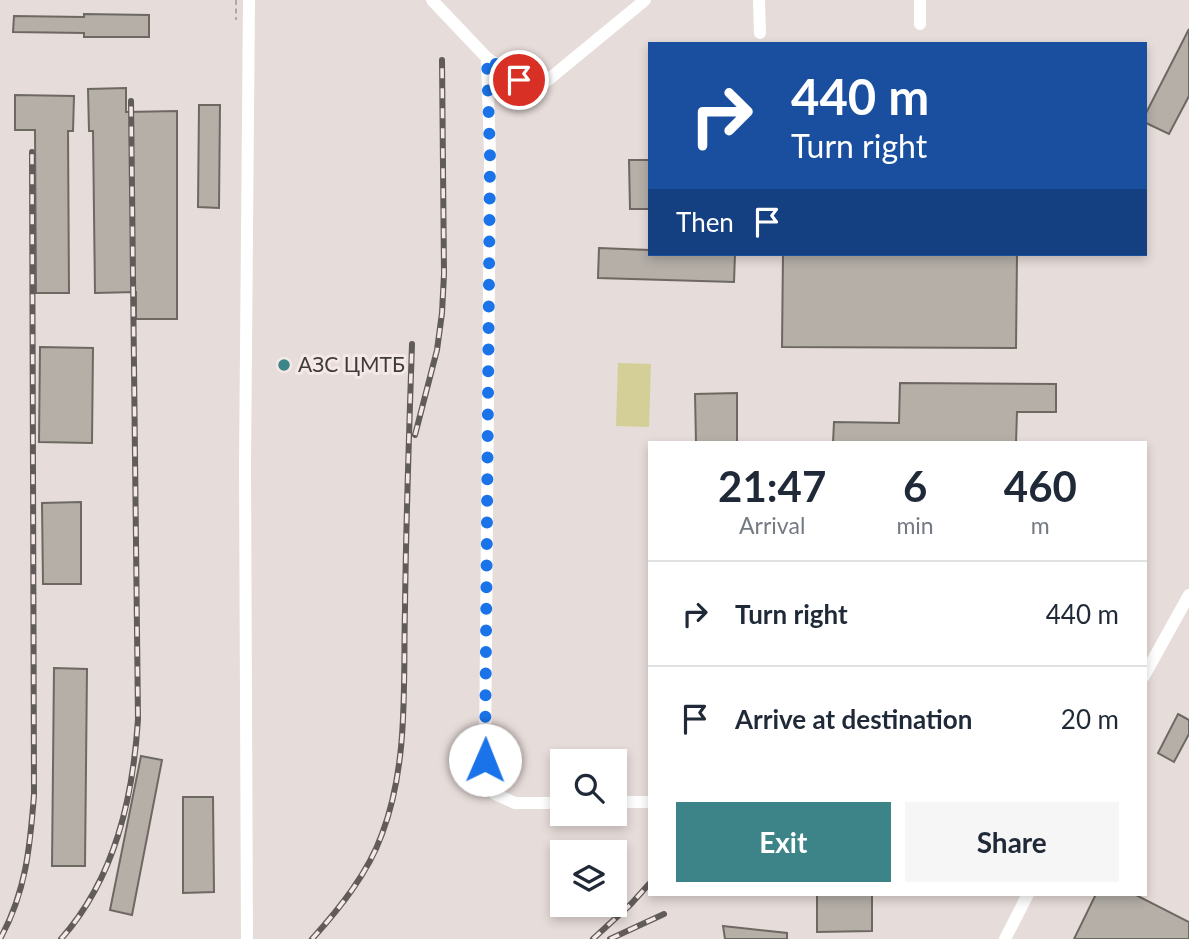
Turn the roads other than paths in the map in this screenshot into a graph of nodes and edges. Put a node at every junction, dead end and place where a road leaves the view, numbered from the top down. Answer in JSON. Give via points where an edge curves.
{"nodes":[{"id":1,"x":249,"y":0,"type":"edge"},
{"id":2,"x":432,"y":0,"type":"edge"},
{"id":3,"x":645,"y":0,"type":"edge"},
{"id":4,"x":759,"y":0,"type":"edge"},
{"id":5,"x":920,"y":0,"type":"edge"},
{"id":6,"x":920,"y":24,"type":"dead end"},
{"id":7,"x":760,"y":33,"type":"dead end"},
{"id":8,"x":487,"y":58,"type":"junction"},
{"id":9,"x":1189,"y":595,"type":"edge"},
{"id":10,"x":1147,"y":671,"type":"edge"},
{"id":11,"x":627,"y":802,"type":"edge"},
{"id":12,"x":648,"y":802,"type":"edge"},
{"id":13,"x":550,"y":803,"type":"edge"},
{"id":14,"x":1027,"y":896,"type":"edge"},
{"id":15,"x":247,"y":939,"type":"edge"},
{"id":16,"x":1005,"y":939,"type":"edge"}],
"edges":[{"from":1,"to":15,"type":"street"},
{"from":2,"to":8,"type":"street"},
{"from":3,"to":8,"type":"street","via":[[543,84],[519,80]]},
{"from":4,"to":7,"type":"street"},
{"from":5,"to":6,"type":"street"},
{"from":8,"to":13,"type":"street","via":[[485,760],[495,794],[515,803]]},
{"from":9,"to":10,"type":"street"},
{"from":11,"to":12,"type":"street"},
{"from":14,"to":16,"type":"street"}]}
